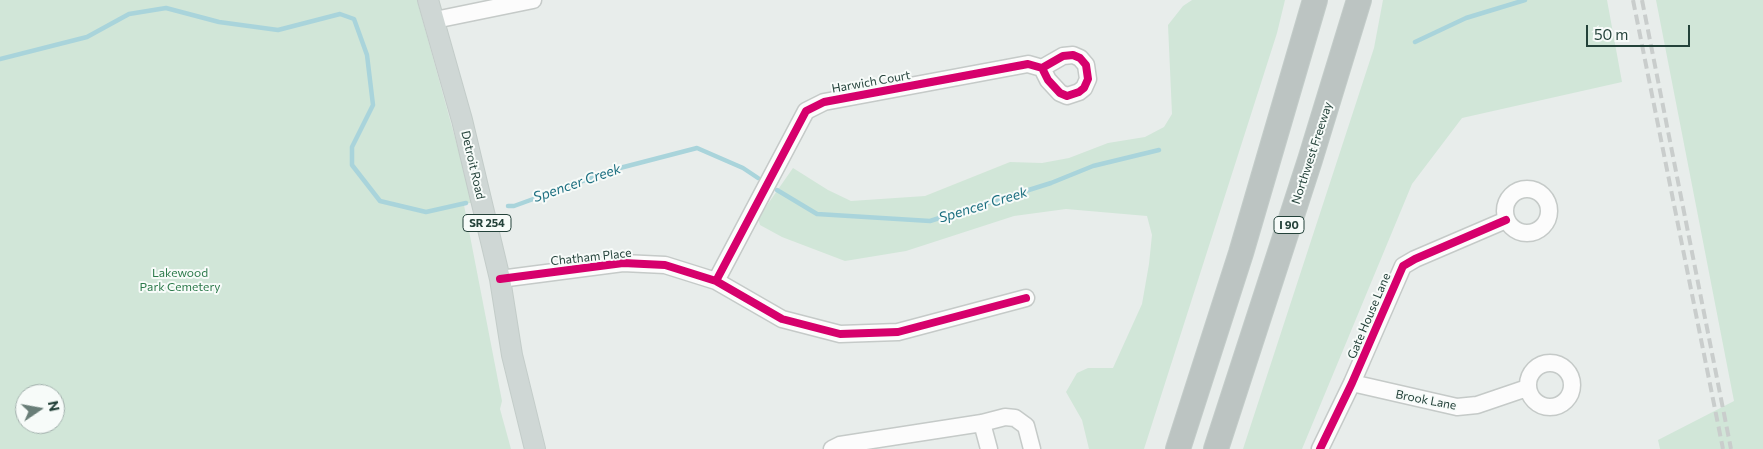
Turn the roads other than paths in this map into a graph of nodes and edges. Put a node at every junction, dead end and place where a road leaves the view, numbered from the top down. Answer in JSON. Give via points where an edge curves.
{"nodes":[{"id":1,"x":428,"y":0,"type":"edge"},
{"id":2,"x":532,"y":0,"type":"edge"},
{"id":3,"x":1314,"y":0,"type":"edge"},
{"id":4,"x":1359,"y":0,"type":"edge"},
{"id":5,"x":435,"y":20,"type":"junction"},
{"id":6,"x":1042,"y":68,"type":"dead end"},
{"id":7,"x":1506,"y":220,"type":"dead end"},
{"id":8,"x":500,"y":279,"type":"junction"},
{"id":9,"x":716,"y":281,"type":"junction"},
{"id":10,"x":1026,"y":298,"type":"dead end"},
{"id":11,"x":1352,"y":383,"type":"junction"},
{"id":12,"x":1527,"y":388,"type":"dead end"},
{"id":13,"x":982,"y":423,"type":"junction"},
{"id":14,"x":535,"y":449,"type":"edge"},
{"id":15,"x":832,"y":449,"type":"edge"},
{"id":16,"x":989,"y":449,"type":"edge"},
{"id":17,"x":1032,"y":449,"type":"edge"},
{"id":18,"x":1178,"y":449,"type":"edge"},
{"id":19,"x":1216,"y":449,"type":"edge"},
{"id":20,"x":1320,"y":449,"type":"edge"}],
"edges":[{"from":1,"to":5,"type":"main road","name":"Detroit Road","number":"SR 254"},
{"from":2,"to":5,"type":"street"},
{"from":3,"to":18,"type":"highway","via":[[1241,253]]},
{"from":4,"to":19,"type":"highway","name":"Northwest Freeway","number":"I 90"},
{"from":5,"to":8,"type":"main road","name":"Detroit Road","number":"SR 254"},
{"from":6,"to":9,"type":"street","name":"Harwich Court","via":[[1028,64],[824,102],[806,111]]},
{"from":7,"to":11,"type":"street","name":"Gate House Lane","via":[[1403,266]]},
{"from":8,"to":9,"type":"street","name":"Chatham Place","via":[[623,263],[665,265]]},
{"from":8,"to":14,"type":"main road","name":"Detroit Road","number":"SR 254","via":[[512,354]]},
{"from":9,"to":10,"type":"street","name":"Chatham Place","via":[[782,318],[840,334],[898,332]]},
{"from":11,"to":12,"type":"street","name":"Brook Lane","via":[[1457,407],[1477,405]]},
{"from":11,"to":20,"type":"street","name":"Gate House Lane"},
{"from":13,"to":15,"type":"street","via":[[840,445]]},
{"from":13,"to":16,"type":"street"},
{"from":13,"to":17,"type":"street","via":[[1015,418],[1026,426]]}]}
